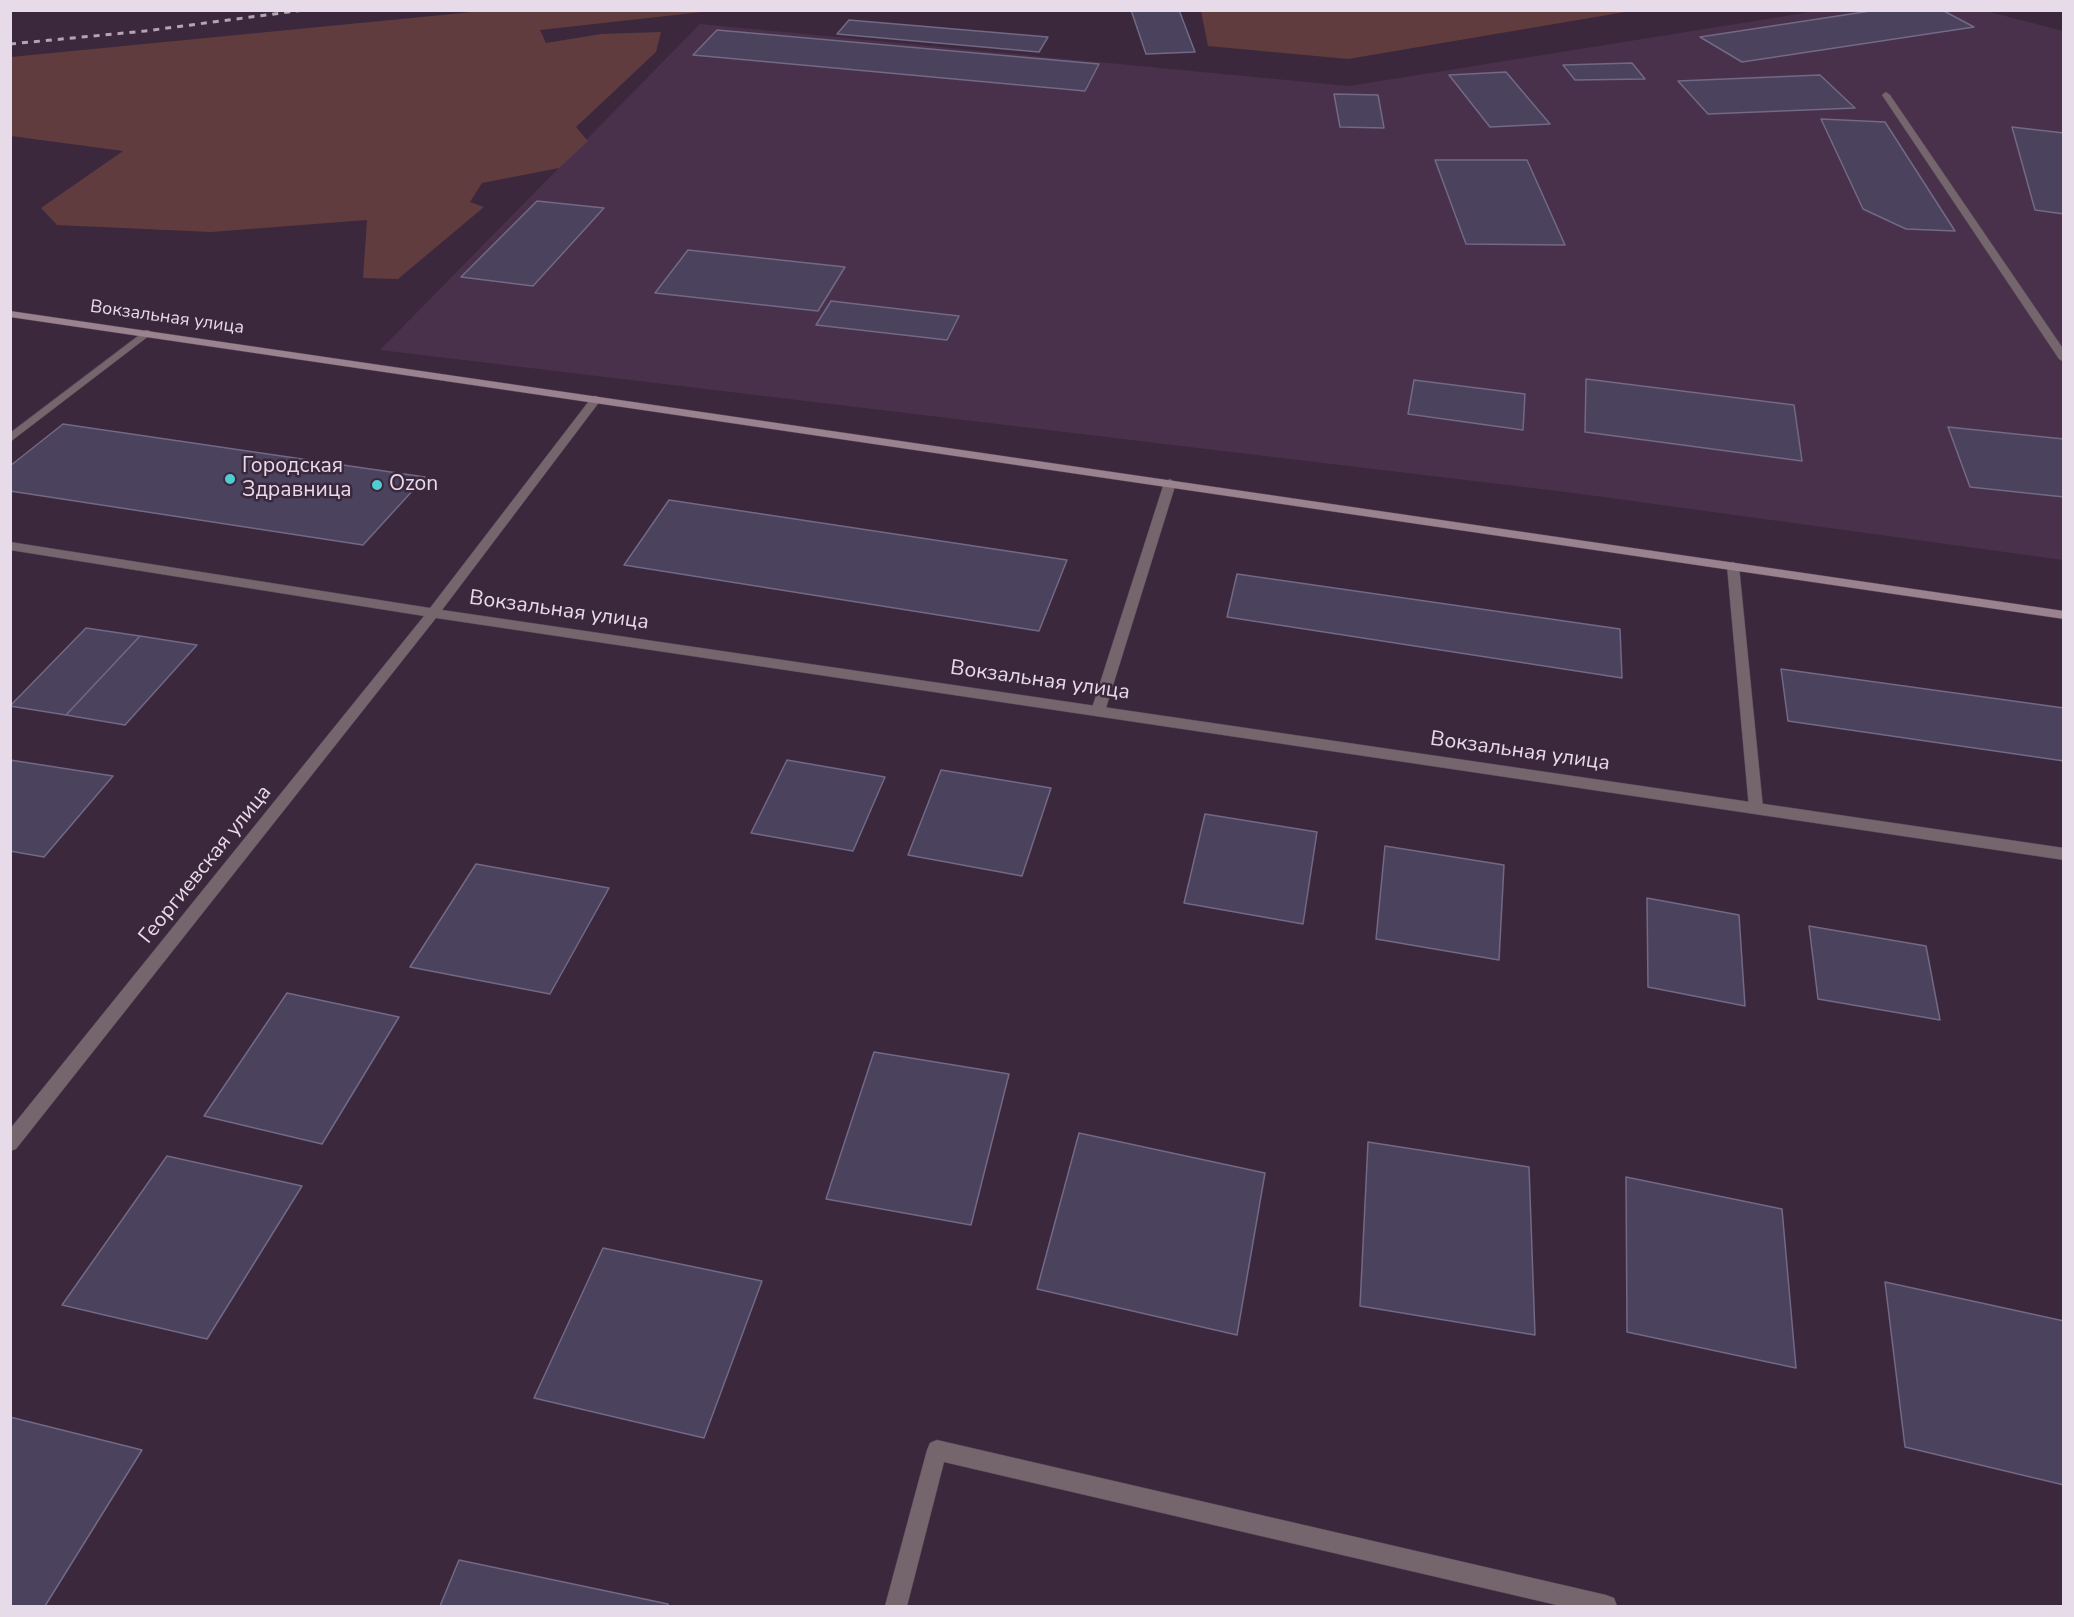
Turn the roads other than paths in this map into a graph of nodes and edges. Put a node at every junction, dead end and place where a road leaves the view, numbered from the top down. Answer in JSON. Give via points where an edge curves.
{"nodes":[{"id":1,"x":1886,"y":95,"type":"dead end"},
{"id":2,"x":10,"y":314,"type":"edge"},
{"id":3,"x":146,"y":333,"type":"junction"},
{"id":4,"x":2064,"y":359,"type":"edge"},
{"id":5,"x":597,"y":399,"type":"junction"},
{"id":6,"x":10,"y":439,"type":"edge"},
{"id":7,"x":1170,"y":483,"type":"junction"},
{"id":8,"x":10,"y":546,"type":"edge"},
{"id":9,"x":1733,"y":566,"type":"junction"},
{"id":10,"x":433,"y":613,"type":"junction"},
{"id":11,"x":2064,"y":615,"type":"edge"},
{"id":12,"x":1098,"y":711,"type":"junction"},
{"id":13,"x":1756,"y":808,"type":"junction"},
{"id":14,"x":2064,"y":854,"type":"edge"},
{"id":15,"x":10,"y":1143,"type":"edge"},
{"id":16,"x":896,"y":1606,"type":"edge"},
{"id":17,"x":1606,"y":1606,"type":"edge"}],
"edges":[{"from":1,"to":4,"type":"street"},
{"from":2,"to":3,"type":"main road","name":"Вокзальная улица"},
{"from":3,"to":5,"type":"main road","name":"Вокзальная улица"},
{"from":3,"to":6,"type":"street"},
{"from":5,"to":7,"type":"main road","name":"Вокзальная улица"},
{"from":5,"to":10,"type":"street","name":"Георгиевская улица"},
{"from":7,"to":9,"type":"main road","name":"Вокзальная улица"},
{"from":7,"to":12,"type":"street"},
{"from":8,"to":10,"type":"street","name":"Вокзальная улица"},
{"from":9,"to":11,"type":"main road","name":"Вокзальная улица"},
{"from":9,"to":13,"type":"street"},
{"from":10,"to":12,"type":"street","name":"Вокзальная улица"},
{"from":10,"to":15,"type":"street","name":"Георгиевская улица"},
{"from":12,"to":13,"type":"street","name":"Вокзальная улица"},
{"from":13,"to":14,"type":"street","name":"Вокзальная улица"},
{"from":16,"to":17,"type":"street","via":[[937,1450]]}]}
